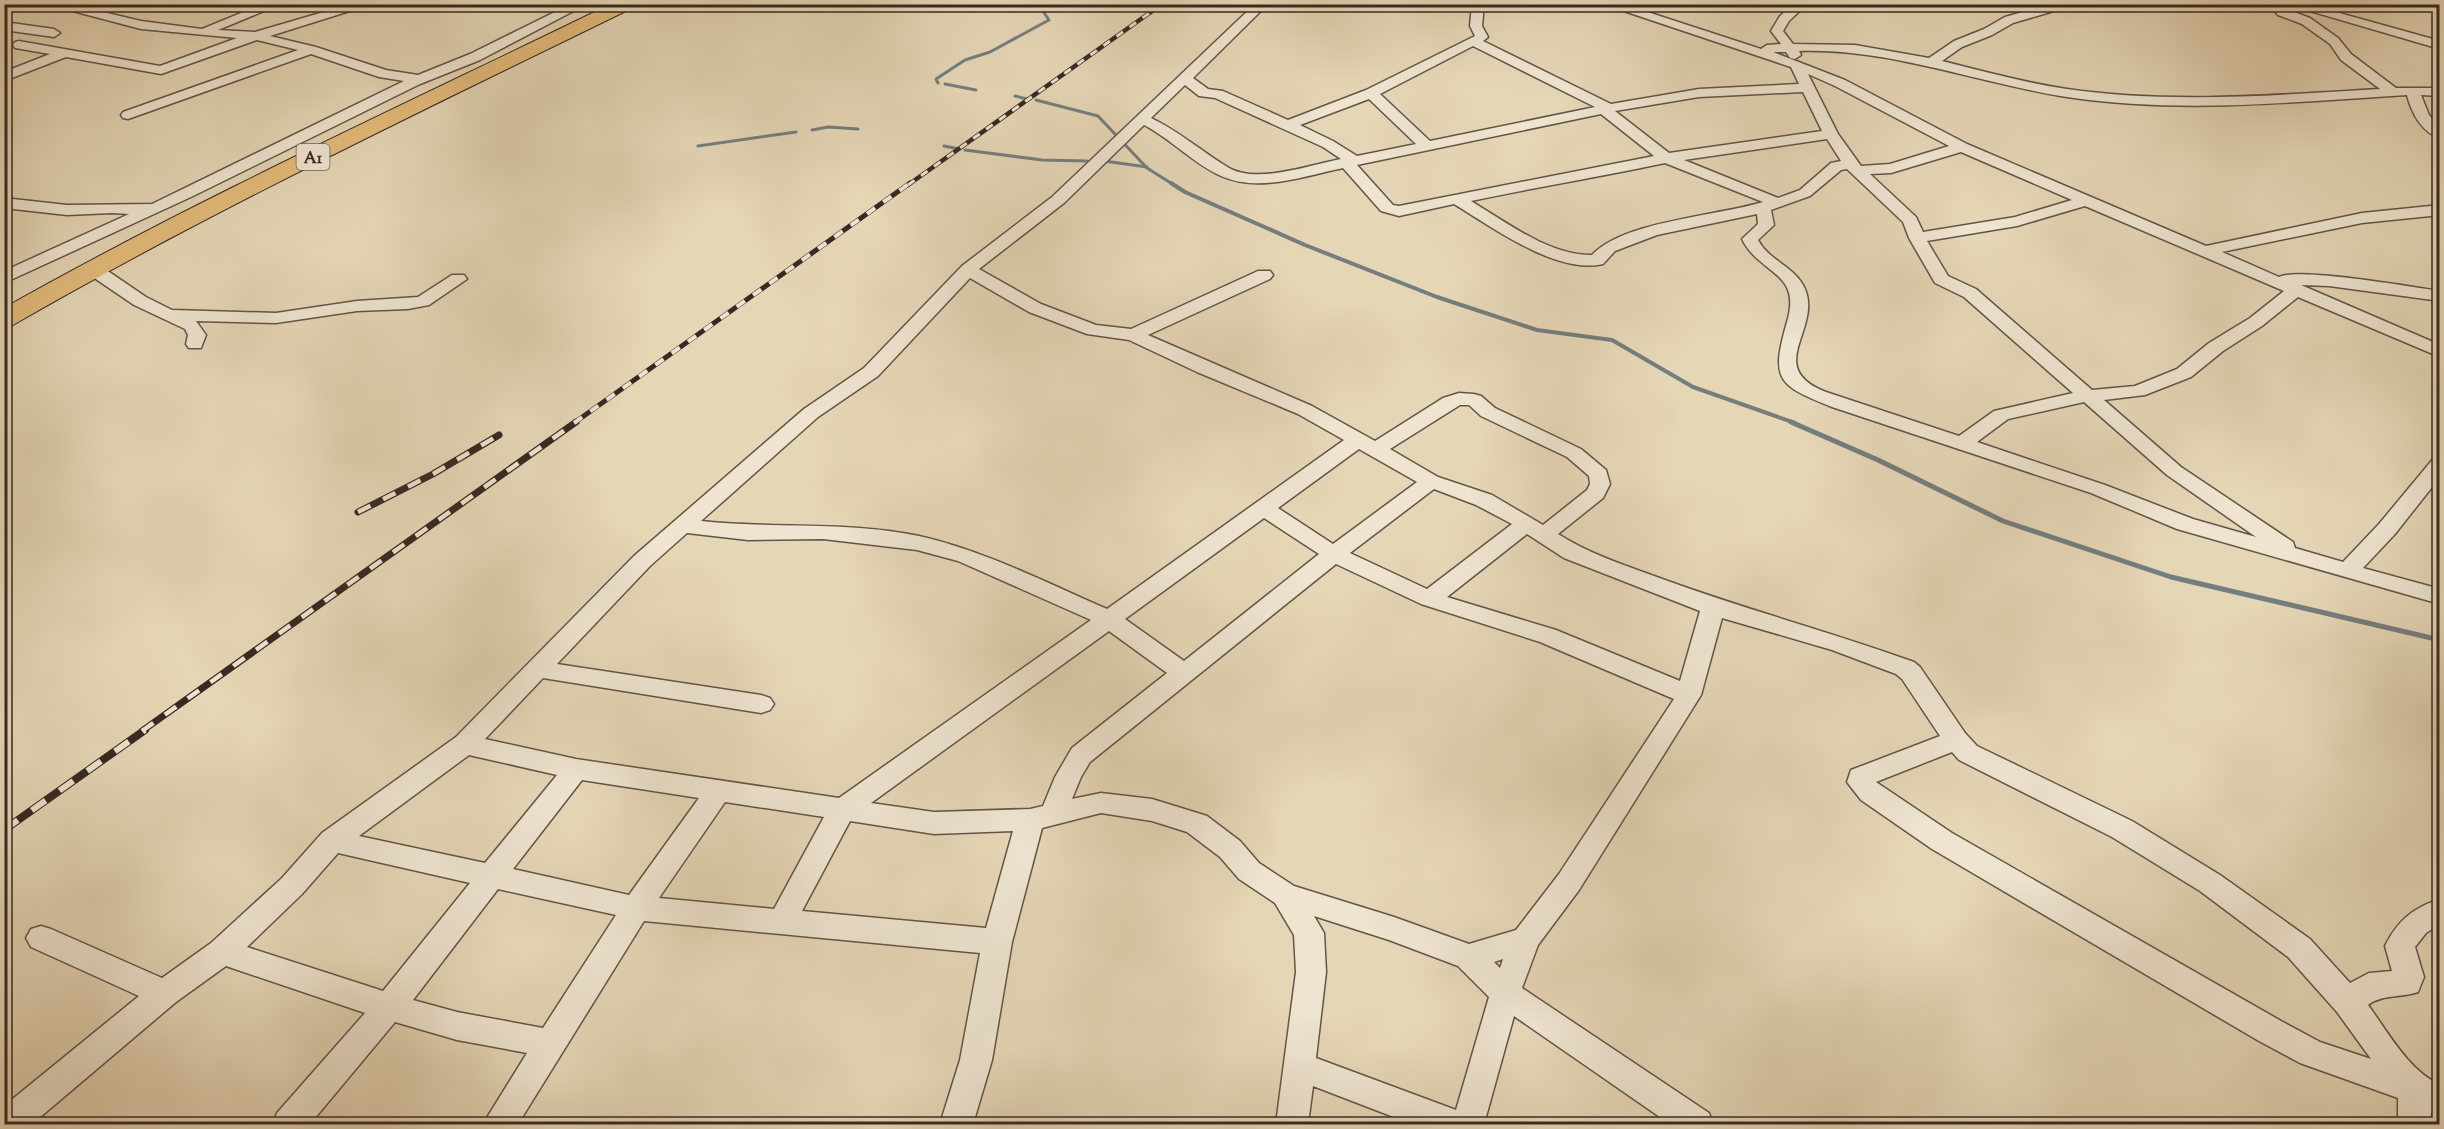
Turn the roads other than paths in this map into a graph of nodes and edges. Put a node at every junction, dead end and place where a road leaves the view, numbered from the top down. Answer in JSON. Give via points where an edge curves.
{"nodes":[{"id":1,"x":52,"y":4,"type":"edge"},
{"id":2,"x":275,"y":4,"type":"edge"},
{"id":3,"x":366,"y":4,"type":"edge"},
{"id":4,"x":581,"y":4,"type":"edge"},
{"id":5,"x":609,"y":4,"type":"edge"},
{"id":6,"x":626,"y":4,"type":"edge"},
{"id":7,"x":1262,"y":4,"type":"edge"},
{"id":8,"x":1478,"y":4,"type":"edge"},
{"id":9,"x":1609,"y":4,"type":"edge"},
{"id":10,"x":1801,"y":4,"type":"edge"},
{"id":11,"x":2044,"y":4,"type":"edge"},
{"id":12,"x":2274,"y":4,"type":"edge"},
{"id":13,"x":2292,"y":4,"type":"edge"},
{"id":14,"x":4,"y":26,"type":"edge"},
{"id":15,"x":198,"y":32,"type":"junction"},
{"id":16,"x":54,"y":33,"type":"dead end"},
{"id":17,"x":256,"y":36,"type":"junction"},
{"id":18,"x":1472,"y":41,"type":"junction"},
{"id":19,"x":19,"y":45,"type":"dead end"},
{"id":20,"x":2439,"y":45,"type":"edge"},
{"id":21,"x":311,"y":50,"type":"junction"},
{"id":22,"x":66,"y":52,"type":"junction"},
{"id":23,"x":1796,"y":59,"type":"junction"},
{"id":24,"x":1930,"y":63,"type":"junction"},
{"id":25,"x":161,"y":70,"type":"junction"},
{"id":26,"x":4,"y":77,"type":"edge"},
{"id":27,"x":1185,"y":78,"type":"junction"},
{"id":28,"x":418,"y":80,"type":"junction"},
{"id":29,"x":215,"y":83,"type":"junction"},
{"id":30,"x":443,"y":84,"type":"junction"},
{"id":31,"x":1808,"y":88,"type":"junction"},
{"id":32,"x":2414,"y":91,"type":"junction"},
{"id":33,"x":2393,"y":92,"type":"junction"},
{"id":34,"x":2439,"y":92,"type":"edge"},
{"id":35,"x":1204,"y":93,"type":"junction"},
{"id":36,"x":1371,"y":93,"type":"junction"},
{"id":37,"x":1158,"y":104,"type":"junction"},
{"id":38,"x":1605,"y":108,"type":"junction"},
{"id":39,"x":128,"y":115,"type":"dead end"},
{"id":40,"x":1142,"y":119,"type":"junction"},
{"id":41,"x":1288,"y":126,"type":"junction"},
{"id":42,"x":1832,"y":134,"type":"junction"},
{"id":43,"x":2439,"y":134,"type":"edge"},
{"id":44,"x":1427,"y":146,"type":"junction"},
{"id":45,"x":1962,"y":147,"type":"junction"},
{"id":46,"x":1666,"y":158,"type":"junction"},
{"id":47,"x":1350,"y":162,"type":"junction"},
{"id":48,"x":1854,"y":167,"type":"junction"},
{"id":49,"x":246,"y":183,"type":"junction"},
{"id":50,"x":186,"y":194,"type":"junction"},
{"id":51,"x":1457,"y":199,"type":"junction"},
{"id":52,"x":2087,"y":200,"type":"junction"},
{"id":53,"x":4,"y":203,"type":"edge"},
{"id":54,"x":1770,"y":206,"type":"junction"},
{"id":55,"x":2439,"y":210,"type":"edge"},
{"id":56,"x":1917,"y":238,"type":"junction"},
{"id":57,"x":2205,"y":251,"type":"junction"},
{"id":58,"x":93,"y":268,"type":"junction"},
{"id":59,"x":968,"y":270,"type":"junction"},
{"id":60,"x":1264,"y":275,"type":"dead end"},
{"id":61,"x":4,"y":278,"type":"edge"},
{"id":62,"x":2270,"y":278,"type":"junction"},
{"id":63,"x":458,"y":279,"type":"dead end"},
{"id":64,"x":2439,"y":288,"type":"edge"},
{"id":65,"x":2297,"y":289,"type":"junction"},
{"id":66,"x":2403,"y":290,"type":"junction"},
{"id":67,"x":2439,"y":296,"type":"edge"},
{"id":68,"x":7,"y":314,"type":"edge"},
{"id":69,"x":172,"y":315,"type":"junction"},
{"id":70,"x":1132,"y":335,"type":"junction"},
{"id":71,"x":195,"y":344,"type":"dead end"},
{"id":72,"x":2439,"y":352,"type":"edge"},
{"id":73,"x":2087,"y":396,"type":"junction"},
{"id":74,"x":1961,"y":444,"type":"junction"},
{"id":75,"x":1366,"y":445,"type":"junction"},
{"id":76,"x":2439,"y":463,"type":"edge"},
{"id":77,"x":1431,"y":481,"type":"junction"},
{"id":78,"x":1262,"y":507,"type":"junction"},
{"id":79,"x":683,"y":526,"type":"junction"},
{"id":80,"x":1535,"y":530,"type":"junction"},
{"id":81,"x":1334,"y":554,"type":"junction"},
{"id":82,"x":2301,"y":557,"type":"junction"},
{"id":83,"x":2348,"y":570,"type":"junction"},
{"id":84,"x":2439,"y":597,"type":"edge"},
{"id":85,"x":1429,"y":599,"type":"junction"},
{"id":86,"x":1713,"y":607,"type":"junction"},
{"id":87,"x":1107,"y":618,"type":"junction"},
{"id":88,"x":537,"y":669,"type":"junction"},
{"id":89,"x":1184,"y":673,"type":"junction"},
{"id":90,"x":1689,"y":695,"type":"junction"},
{"id":91,"x":761,"y":704,"type":"dead end"},
{"id":92,"x":1956,"y":740,"type":"junction"},
{"id":93,"x":465,"y":744,"type":"junction"},
{"id":94,"x":576,"y":769,"type":"junction"},
{"id":95,"x":718,"y":791,"type":"junction"},
{"id":96,"x":842,"y":810,"type":"junction"},
{"id":97,"x":1042,"y":817,"type":"junction"},
{"id":98,"x":332,"y":841,"type":"junction"},
{"id":99,"x":492,"y":877,"type":"junction"},
{"id":100,"x":1285,"y":895,"type":"junction"},
{"id":101,"x":636,"y":908,"type":"junction"},
{"id":102,"x":2439,"y":911,"type":"edge"},
{"id":103,"x":782,"y":923,"type":"junction"},
{"id":104,"x":41,"y":938,"type":"dead end"},
{"id":105,"x":1526,"y":939,"type":"junction"},
{"id":106,"x":997,"y":942,"type":"junction"},
{"id":107,"x":222,"y":952,"type":"junction"},
{"id":108,"x":1469,"y":957,"type":"junction"},
{"id":109,"x":165,"y":993,"type":"junction"},
{"id":110,"x":1505,"y":993,"type":"junction"},
{"id":111,"x":2348,"y":1002,"type":"junction"},
{"id":112,"x":389,"y":1006,"type":"junction"},
{"id":113,"x":552,"y":1044,"type":"junction"},
{"id":114,"x":1300,"y":1066,"type":"junction"},
{"id":115,"x":2427,"y":1095,"type":"edge"},
{"id":116,"x":8,"y":1125,"type":"edge"},
{"id":117,"x":289,"y":1125,"type":"edge"},
{"id":118,"x":500,"y":1125,"type":"edge"},
{"id":119,"x":957,"y":1125,"type":"edge"},
{"id":120,"x":1292,"y":1125,"type":"edge"},
{"id":121,"x":1451,"y":1125,"type":"edge"},
{"id":122,"x":1468,"y":1125,"type":"edge"},
{"id":123,"x":1697,"y":1125,"type":"edge"},
{"id":124,"x":2414,"y":1125,"type":"edge"}],
"edges":[{"from":1,"to":15,"type":"street","via":[[120,21]]},
{"from":2,"to":15,"type":"street"},
{"from":3,"to":17,"type":"street"},
{"from":4,"to":28,"type":"street","via":[[475,57]]},
{"from":5,"to":30,"type":"highway","number":"A1"},
{"from":6,"to":58,"type":"highway","number":"A1"},
{"from":7,"to":27,"type":"street"},
{"from":8,"to":18,"type":"street","via":[[1476,26],[1482,38]]},
{"from":9,"to":23,"type":"street"},
{"from":10,"to":23,"type":"street","via":[[1777,31]]},
{"from":11,"to":24,"type":"street","via":[[2050,8],[2009,20],[1958,44]]},
{"from":12,"to":33,"type":"street","via":[[2334,41],[2346,57]]},
{"from":13,"to":20,"type":"street"},
{"from":14,"to":16,"type":"street"},
{"from":15,"to":17,"type":"street"},
{"from":17,"to":21,"type":"street"},
{"from":17,"to":25,"type":"street"},
{"from":18,"to":36,"type":"street"},
{"from":18,"to":38,"type":"street"},
{"from":19,"to":22,"type":"street"},
{"from":21,"to":28,"type":"street","via":[[384,74]]},
{"from":21,"to":29,"type":"street"},
{"from":22,"to":25,"type":"street"},
{"from":22,"to":26,"type":"street"},
{"from":23,"to":24,"type":"street","via":[[1866,50]]},
{"from":23,"to":31,"type":"street"},
{"from":23,"to":45,"type":"street"},
{"from":24,"to":33,"type":"street","via":[[2014,84],[2140,98],[2249,99]]},
{"from":25,"to":29,"type":"street"},
{"from":27,"to":35,"type":"street"},
{"from":27,"to":37,"type":"street"},
{"from":28,"to":30,"type":"street"},
{"from":28,"to":50,"type":"street"},
{"from":29,"to":39,"type":"street"},
{"from":30,"to":49,"type":"highway","number":"A1"},
{"from":31,"to":38,"type":"street","via":[[1673,96]]},
{"from":31,"to":42,"type":"street"},
{"from":32,"to":33,"type":"street"},
{"from":32,"to":34,"type":"street"},
{"from":32,"to":43,"type":"street","via":[[2425,122]]},
{"from":35,"to":37,"type":"street"},
{"from":35,"to":41,"type":"street","via":[[1218,94]]},
{"from":36,"to":41,"type":"street"},
{"from":36,"to":44,"type":"street"},
{"from":37,"to":40,"type":"street"},
{"from":38,"to":44,"type":"street"},
{"from":38,"to":46,"type":"street"},
{"from":40,"to":47,"type":"street","via":[[1234,177],[1266,179]]},
{"from":40,"to":59,"type":"street","via":[[1058,200]]},
{"from":41,"to":47,"type":"street","via":[[1328,144]]},
{"from":42,"to":46,"type":"street"},
{"from":42,"to":48,"type":"street"},
{"from":44,"to":47,"type":"street"},
{"from":45,"to":48,"type":"street","via":[[1891,168]]},
{"from":45,"to":52,"type":"street"},
{"from":46,"to":51,"type":"street"},
{"from":46,"to":54,"type":"street"},
{"from":47,"to":51,"type":"street","via":[[1390,210],[1404,211]]},
{"from":48,"to":54,"type":"street","via":[[1836,166],[1805,193]]},
{"from":48,"to":56,"type":"street","via":[[1910,220]]},
{"from":49,"to":50,"type":"street"},
{"from":49,"to":68,"type":"highway","number":"A1","via":[[70,273]]},
{"from":50,"to":53,"type":"street","via":[[131,210],[67,210]]},
{"from":50,"to":61,"type":"street"},
{"from":51,"to":54,"type":"street","via":[[1531,242],[1584,261],[1597,260],[1609,248],[1653,231]]},
{"from":52,"to":56,"type":"street","via":[[2017,221]]},
{"from":52,"to":57,"type":"street"},
{"from":54,"to":74,"type":"street","via":[[1767,227],[1750,239],[1762,256],[1786,272],[1798,294],[1797,321],[1787,357],[1788,377],[1802,388],[1839,403]]},
{"from":55,"to":57,"type":"street","via":[[2362,218]]},
{"from":56,"to":73,"type":"street","via":[[1941,279],[1970,293]]},
{"from":57,"to":62,"type":"street"},
{"from":58,"to":68,"type":"highway","number":"A1"},
{"from":58,"to":69,"type":"street","via":[[140,302]]},
{"from":59,"to":70,"type":"street","via":[[1035,308],[1093,330]]},
{"from":59,"to":79,"type":"street","via":[[870,372],[811,413]]},
{"from":60,"to":70,"type":"street"},
{"from":62,"to":65,"type":"street"},
{"from":62,"to":66,"type":"street"},
{"from":63,"to":69,"type":"street","via":[[423,302],[408,304],[357,306],[276,318]]},
{"from":64,"to":66,"type":"street"},
{"from":65,"to":72,"type":"street"},
{"from":65,"to":73,"type":"street","via":[[2184,373],[2138,391]]},
{"from":66,"to":67,"type":"street"},
{"from":69,"to":71,"type":"street","via":[[192,326],[197,335]]},
{"from":70,"to":75,"type":"street","via":[[1305,410]]},
{"from":73,"to":74,"type":"street","via":[[2001,415]]},
{"from":73,"to":82,"type":"street","via":[[2174,471]]},
{"from":74,"to":82,"type":"street","via":[[2098,489],[2185,524]]},
{"from":75,"to":77,"type":"street"},
{"from":75,"to":78,"type":"street"},
{"from":75,"to":80,"type":"street","via":[[1450,402],[1474,400],[1488,412],[1574,453],[1599,474],[1596,493]]},
{"from":76,"to":83,"type":"street","via":[[2387,529]]},
{"from":77,"to":80,"type":"street","via":[[1484,500]]},
{"from":77,"to":81,"type":"street"},
{"from":78,"to":81,"type":"street"},
{"from":78,"to":87,"type":"street"},
{"from":79,"to":87,"type":"street","via":[[748,533],[823,532],[918,543],[966,556]]},
{"from":79,"to":88,"type":"street","via":[[642,561]]},
{"from":80,"to":85,"type":"street"},
{"from":80,"to":86,"type":"street","via":[[1572,553]]},
{"from":81,"to":85,"type":"street"},
{"from":81,"to":89,"type":"street"},
{"from":82,"to":83,"type":"street"},
{"from":83,"to":84,"type":"street"},
{"from":85,"to":90,"type":"street","via":[[1548,636]]},
{"from":86,"to":90,"type":"street"},
{"from":86,"to":92,"type":"street","via":[[1840,644],[1905,668]]},
{"from":87,"to":89,"type":"street"},
{"from":87,"to":96,"type":"street"},
{"from":88,"to":91,"type":"street"},
{"from":88,"to":93,"type":"street"},
{"from":89,"to":97,"type":"street","via":[[1081,755]]},
{"from":90,"to":105,"type":"street","via":[[1569,882]]},
{"from":92,"to":111,"type":"street","via":[[1968,753],[2122,829],[2210,883],[2299,948]]},
{"from":92,"to":115,"type":"street","via":[[1860,777],[1860,782],[1870,793],[1942,841],[2270,1031],[2311,1053]]},
{"from":93,"to":94,"type":"street"},
{"from":93,"to":98,"type":"street"},
{"from":94,"to":95,"type":"street"},
{"from":94,"to":99,"type":"street"},
{"from":95,"to":96,"type":"street"},
{"from":95,"to":101,"type":"street"},
{"from":96,"to":97,"type":"street","via":[[934,823]]},
{"from":96,"to":103,"type":"street"},
{"from":97,"to":100,"type":"street","via":[[1101,803],[1152,810],[1197,824],[1230,849],[1249,871]]},
{"from":97,"to":106,"type":"street"},
{"from":98,"to":99,"type":"street"},
{"from":98,"to":107,"type":"street","via":[[292,886]]},
{"from":99,"to":101,"type":"street"},
{"from":99,"to":112,"type":"street"},
{"from":100,"to":108,"type":"street"},
{"from":100,"to":114,"type":"street","via":[[1309,933],[1311,972]]},
{"from":101,"to":103,"type":"street"},
{"from":101,"to":113,"type":"street"},
{"from":102,"to":111,"type":"street","via":[[2417,922],[2400,946],[2409,977],[2407,983],[2369,986]]},
{"from":103,"to":106,"type":"street"},
{"from":104,"to":109,"type":"street"},
{"from":105,"to":108,"type":"street"},
{"from":105,"to":110,"type":"street"},
{"from":106,"to":119,"type":"street","via":[[976,1060]]},
{"from":107,"to":109,"type":"street"},
{"from":107,"to":112,"type":"street"},
{"from":108,"to":110,"type":"street"},
{"from":109,"to":116,"type":"street"},
{"from":110,"to":122,"type":"street"},
{"from":110,"to":123,"type":"street"},
{"from":111,"to":115,"type":"street","via":[[2393,1064]]},
{"from":112,"to":113,"type":"street","via":[[457,1026]]},
{"from":112,"to":117,"type":"street"},
{"from":113,"to":118,"type":"street"},
{"from":114,"to":120,"type":"street"},
{"from":114,"to":121,"type":"street"},
{"from":115,"to":124,"type":"street"}]}
